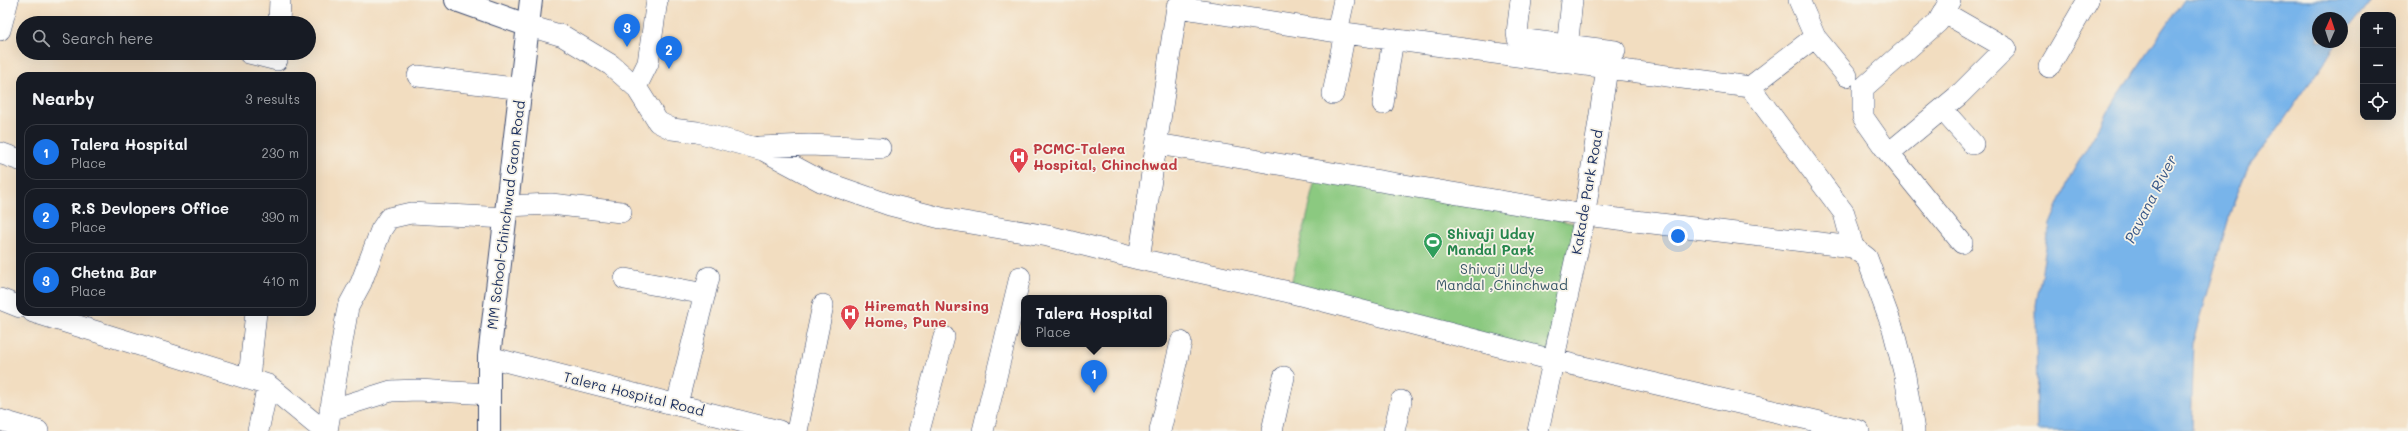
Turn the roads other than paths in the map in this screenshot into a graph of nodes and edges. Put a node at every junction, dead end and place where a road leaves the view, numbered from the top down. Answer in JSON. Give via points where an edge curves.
{"nodes":[{"id":1,"x":8,"y":0,"type":"edge"},
{"id":2,"x":280,"y":0,"type":"edge"},
{"id":3,"x":456,"y":0,"type":"edge"},
{"id":4,"x":531,"y":0,"type":"edge"},
{"id":5,"x":657,"y":0,"type":"edge"},
{"id":6,"x":1344,"y":0,"type":"edge"},
{"id":7,"x":1521,"y":0,"type":"edge"},
{"id":8,"x":1572,"y":0,"type":"edge"},
{"id":9,"x":1799,"y":0,"type":"edge"},
{"id":10,"x":2088,"y":0,"type":"edge"},
{"id":11,"x":1946,"y":6,"type":"edge"},
{"id":12,"x":279,"y":16,"type":"edge"},
{"id":13,"x":529,"y":26,"type":"junction"},
{"id":14,"x":0,"y":30,"type":"edge"},
{"id":15,"x":1341,"y":32,"type":"junction"},
{"id":16,"x":1815,"y":36,"type":"junction"},
{"id":17,"x":1393,"y":39,"type":"junction"},
{"id":18,"x":1567,"y":54,"type":"junction"},
{"id":19,"x":1611,"y":60,"type":"junction"},
{"id":20,"x":2049,"y":67,"type":"dead end"},
{"id":21,"x":418,"y":76,"type":"dead end"},
{"id":22,"x":1847,"y":76,"type":"dead end"},
{"id":23,"x":636,"y":87,"type":"junction"},
{"id":24,"x":1750,"y":87,"type":"junction"},
{"id":25,"x":522,"y":89,"type":"junction"},
{"id":26,"x":1333,"y":94,"type":"dead end"},
{"id":27,"x":1382,"y":104,"type":"dead end"},
{"id":28,"x":1942,"y":109,"type":"junction"},
{"id":29,"x":1157,"y":144,"type":"junction"},
{"id":30,"x":1973,"y":144,"type":"dead end"},
{"id":31,"x":754,"y":148,"type":"junction"},
{"id":32,"x":880,"y":148,"type":"dead end"},
{"id":33,"x":0,"y":153,"type":"edge"},
{"id":34,"x":1889,"y":153,"type":"junction"},
{"id":35,"x":16,"y":159,"type":"edge"},
{"id":36,"x":506,"y":212,"type":"junction"},
{"id":37,"x":621,"y":212,"type":"dead end"},
{"id":38,"x":1585,"y":215,"type":"junction"},
{"id":39,"x":1962,"y":243,"type":"dead end"},
{"id":40,"x":1854,"y":247,"type":"junction"},
{"id":41,"x":1139,"y":259,"type":"junction"},
{"id":42,"x":1020,"y":277,"type":"dead end"},
{"id":43,"x":625,"y":279,"type":"dead end"},
{"id":44,"x":0,"y":299,"type":"edge"},
{"id":45,"x":16,"y":305,"type":"edge"},
{"id":46,"x":823,"y":305,"type":"dead end"},
{"id":47,"x":45,"y":316,"type":"edge"},
{"id":48,"x":256,"y":316,"type":"edge"},
{"id":49,"x":944,"y":337,"type":"dead end"},
{"id":50,"x":1181,"y":342,"type":"dead end"},
{"id":51,"x":489,"y":357,"type":"junction"},
{"id":52,"x":1553,"y":360,"type":"junction"},
{"id":53,"x":1284,"y":377,"type":"dead end"},
{"id":54,"x":259,"y":382,"type":"junction"},
{"id":55,"x":489,"y":394,"type":"junction"},
{"id":56,"x":1401,"y":401,"type":"dead end"},
{"id":57,"x":677,"y":404,"type":"junction"},
{"id":58,"x":330,"y":410,"type":"junction"},
{"id":59,"x":0,"y":420,"type":"edge"},
{"id":60,"x":38,"y":431,"type":"edge"},
{"id":61,"x":258,"y":431,"type":"edge"},
{"id":62,"x":325,"y":431,"type":"edge"},
{"id":63,"x":489,"y":431,"type":"edge"},
{"id":64,"x":779,"y":431,"type":"edge"},
{"id":65,"x":797,"y":431,"type":"edge"},
{"id":66,"x":919,"y":431,"type":"edge"},
{"id":67,"x":983,"y":431,"type":"edge"},
{"id":68,"x":1160,"y":431,"type":"edge"},
{"id":69,"x":1272,"y":431,"type":"edge"},
{"id":70,"x":1394,"y":431,"type":"edge"},
{"id":71,"x":1538,"y":431,"type":"edge"},
{"id":72,"x":1859,"y":431,"type":"edge"},
{"id":73,"x":1914,"y":431,"type":"edge"}],
"edges":[{"from":1,"to":14,"type":"street"},
{"from":2,"to":12,"type":"street"},
{"from":3,"to":13,"type":"main road"},
{"from":4,"to":13,"type":"main road","name":"MM School-Chinchwad Gaon Road"},
{"from":5,"to":23,"type":"street","via":[[648,63]]},
{"from":6,"to":15,"type":"street"},
{"from":7,"to":18,"type":"street","via":[[1518,39]]},
{"from":8,"to":18,"type":"street"},
{"from":9,"to":16,"type":"street"},
{"from":10,"to":20,"type":"street"},
{"from":11,"to":28,"type":"street","via":[[2006,48]]},
{"from":11,"to":34,"type":"street","via":[[1938,22],[1863,88],[1863,117]]},
{"from":13,"to":23,"type":"street","via":[[563,36],[612,66]]},
{"from":13,"to":25,"type":"main road","name":"MM School-Chinchwad Gaon Road"},
{"from":15,"to":17,"type":"street"},
{"from":15,"to":26,"type":"street"},
{"from":15,"to":29,"type":"street","via":[[1177,7]]},
{"from":16,"to":22,"type":"street"},
{"from":16,"to":24,"type":"street"},
{"from":17,"to":18,"type":"street"},
{"from":17,"to":27,"type":"street"},
{"from":18,"to":19,"type":"street"},
{"from":19,"to":24,"type":"street"},
{"from":19,"to":38,"type":"street","name":"Kakade Park Road"},
{"from":21,"to":25,"type":"street"},
{"from":23,"to":31,"type":"street","via":[[658,122],[665,126]]},
{"from":24,"to":40,"type":"street","via":[[1844,213]]},
{"from":25,"to":36,"type":"main road","name":"MM School-Chinchwad Gaon Road"},
{"from":28,"to":30,"type":"street"},
{"from":28,"to":34,"type":"street"},
{"from":29,"to":38,"type":"street"},
{"from":29,"to":41,"type":"street"},
{"from":31,"to":32,"type":"street","via":[[809,145]]},
{"from":31,"to":41,"type":"street","via":[[763,150],[821,181],[890,204],[941,218],[1048,236]]},
{"from":33,"to":35,"type":"street"},
{"from":34,"to":39,"type":"street"},
{"from":36,"to":37,"type":"street","via":[[551,204]]},
{"from":36,"to":51,"type":"main road","name":"MM School-Chinchwad Gaon Road"},
{"from":36,"to":58,"type":"street","via":[[411,213],[389,218],[381,230],[361,283],[348,307]]},
{"from":38,"to":40,"type":"street"},
{"from":38,"to":52,"type":"street","name":"Kakade Park Road"},
{"from":40,"to":73,"type":"street","via":[[1867,258],[1893,329],[1906,376]]},
{"from":41,"to":52,"type":"street","via":[[1288,292]]},
{"from":42,"to":67,"type":"street"},
{"from":43,"to":57,"type":"street","via":[[707,285]]},
{"from":44,"to":45,"type":"street"},
{"from":46,"to":65,"type":"street"},
{"from":47,"to":54,"type":"street"},
{"from":48,"to":54,"type":"street"},
{"from":49,"to":66,"type":"street"},
{"from":50,"to":68,"type":"street"},
{"from":51,"to":55,"type":"main road","name":"MM School-Chinchwad Gaon Road"},
{"from":51,"to":57,"type":"street","name":"Talera Hospital Road"},
{"from":52,"to":71,"type":"street","name":"Kakade Park Road"},
{"from":52,"to":72,"type":"street"},
{"from":53,"to":69,"type":"street"},
{"from":54,"to":61,"type":"street"},
{"from":54,"to":62,"type":"street"},
{"from":55,"to":58,"type":"street","via":[[391,391]]},
{"from":55,"to":63,"type":"main road","name":"MM School-Chinchwad Gaon Road"},
{"from":56,"to":70,"type":"street"},
{"from":57,"to":64,"type":"street","name":"Talera Hospital Road"},
{"from":58,"to":62,"type":"street"},
{"from":59,"to":60,"type":"street"}]}
